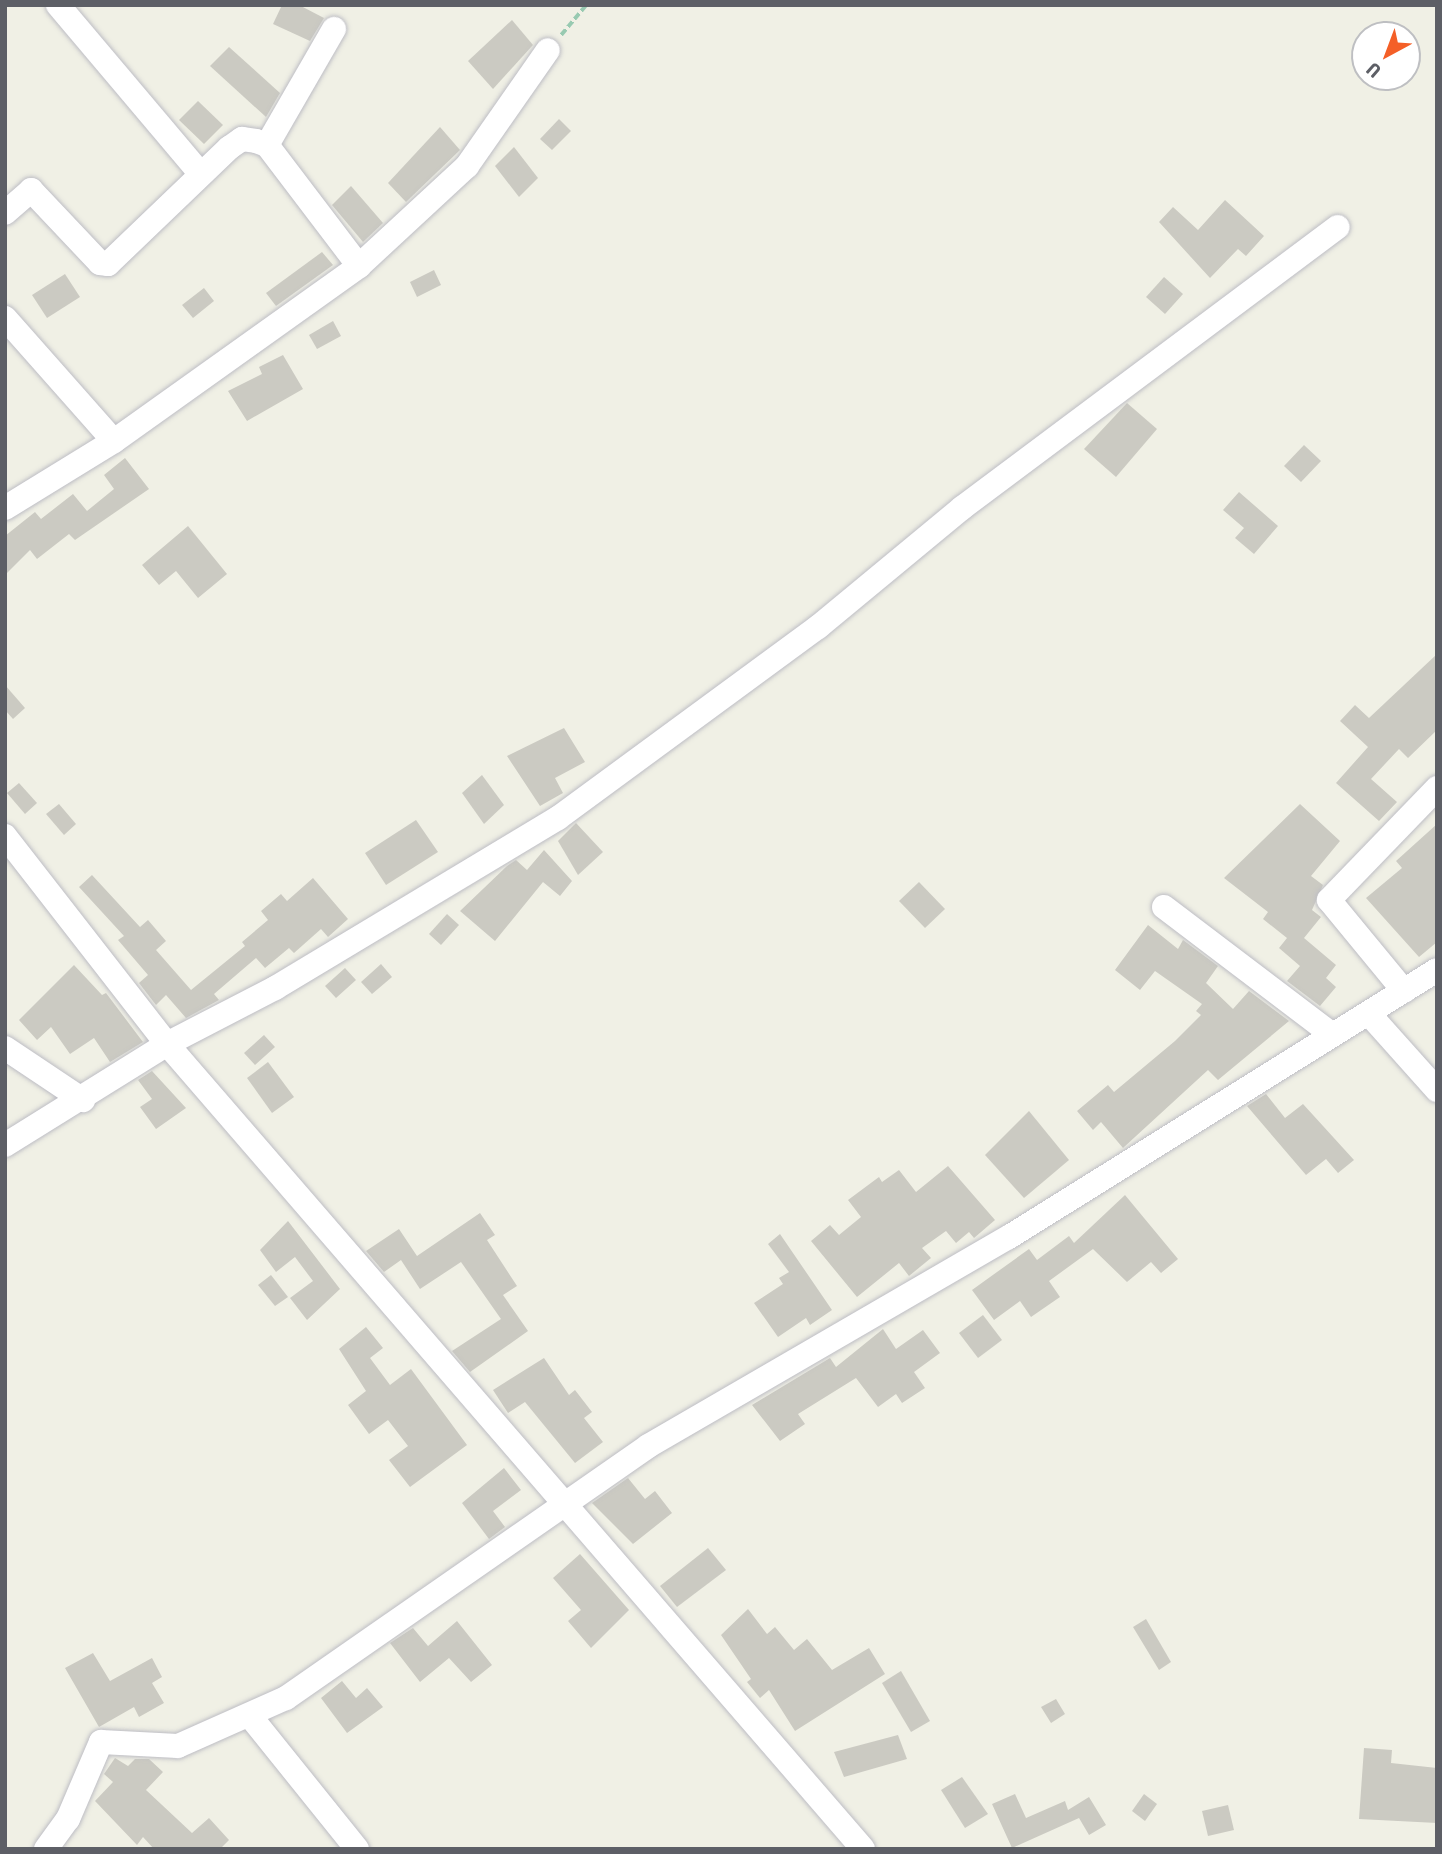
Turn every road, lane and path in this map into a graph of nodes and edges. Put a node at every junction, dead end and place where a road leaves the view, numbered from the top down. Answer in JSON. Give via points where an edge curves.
{"nodes":[{"id":1,"x":58,"y":5,"type":"edge"},
{"id":2,"x":586,"y":5,"type":"edge"},
{"id":3,"x":334,"y":29,"type":"dead end"},
{"id":4,"x":548,"y":50,"type":"joint"},
{"id":5,"x":267,"y":145,"type":"junction"},
{"id":6,"x":200,"y":173,"type":"junction"},
{"id":7,"x":5,"y":213,"type":"edge"},
{"id":8,"x":1337,"y":227,"type":"dead end"},
{"id":9,"x":359,"y":266,"type":"junction"},
{"id":10,"x":5,"y":318,"type":"edge"},
{"id":11,"x":114,"y":441,"type":"junction"},
{"id":12,"x":5,"y":508,"type":"edge"},
{"id":13,"x":1433,"y":800,"type":"edge"},
{"id":14,"x":5,"y":836,"type":"edge"},
{"id":15,"x":1164,"y":907,"type":"dead end"},
{"id":16,"x":1437,"y":970,"type":"edge"},
{"id":17,"x":1404,"y":991,"type":"junction"},
{"id":18,"x":1368,"y":1014,"type":"junction"},
{"id":19,"x":1330,"y":1033,"type":"junction"},
{"id":20,"x":167,"y":1044,"type":"junction"},
{"id":21,"x":5,"y":1048,"type":"edge"},
{"id":22,"x":1437,"y":1090,"type":"edge"},
{"id":23,"x":83,"y":1100,"type":"junction"},
{"id":24,"x":5,"y":1145,"type":"edge"},
{"id":25,"x":564,"y":1500,"type":"junction"},
{"id":26,"x":250,"y":1716,"type":"junction"},
{"id":27,"x":46,"y":1849,"type":"edge"},
{"id":28,"x":357,"y":1849,"type":"edge"},
{"id":29,"x":863,"y":1849,"type":"edge"}],
"edges":[{"from":1,"to":6,"type":"street"},
{"from":2,"to":4,"type":"path"},
{"from":3,"to":5,"type":"street"},
{"from":4,"to":9,"type":"street","via":[[467,166]]},
{"from":5,"to":6,"type":"street","via":[[242,139]]},
{"from":5,"to":9,"type":"street"},
{"from":6,"to":7,"type":"street","via":[[108,264],[100,263],[31,190]]},
{"from":8,"to":20,"type":"street","via":[[962,508],[818,627],[558,818],[275,988]]},
{"from":9,"to":11,"type":"street"},
{"from":10,"to":11,"type":"street"},
{"from":11,"to":12,"type":"street"},
{"from":13,"to":17,"type":"street","via":[[1329,900]]},
{"from":14,"to":20,"type":"street"},
{"from":15,"to":19,"type":"street"},
{"from":16,"to":17,"type":"street"},
{"from":17,"to":18,"type":"street"},
{"from":18,"to":19,"type":"street"},
{"from":18,"to":22,"type":"street"},
{"from":19,"to":25,"type":"street","via":[[1009,1237],[737,1392]]},
{"from":20,"to":23,"type":"street"},
{"from":20,"to":25,"type":"street"},
{"from":21,"to":23,"type":"street"},
{"from":23,"to":24,"type":"street"},
{"from":25,"to":26,"type":"street","via":[[417,1609]]},
{"from":25,"to":29,"type":"street"},
{"from":26,"to":27,"type":"street","via":[[178,1745],[101,1742],[68,1819]]},
{"from":26,"to":28,"type":"street"}]}
